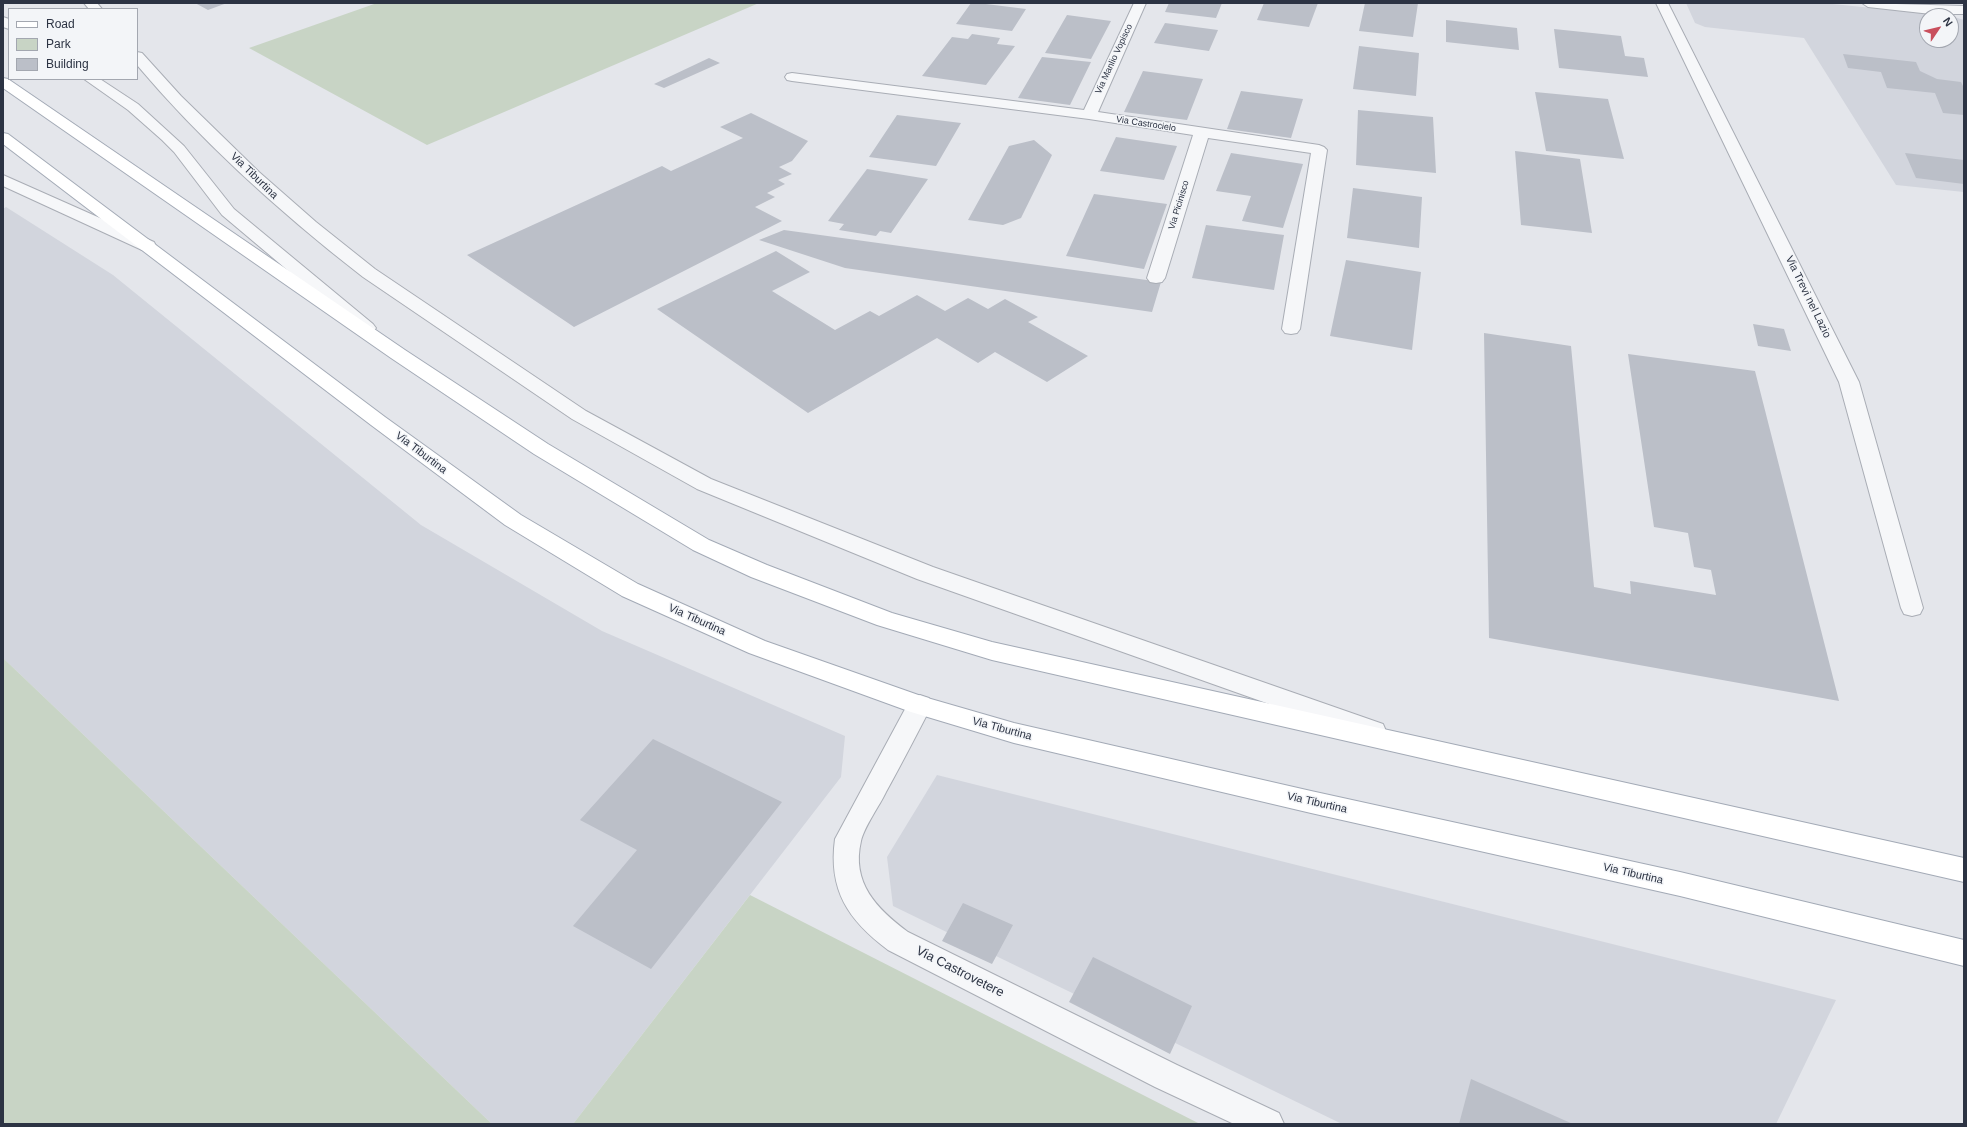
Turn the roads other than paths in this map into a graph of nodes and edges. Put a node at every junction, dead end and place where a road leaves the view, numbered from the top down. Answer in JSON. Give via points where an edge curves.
{"nodes":[{"id":1,"x":1140,"y":3,"type":"edge"},
{"id":2,"x":1662,"y":3,"type":"edge"},
{"id":3,"x":1868,"y":3,"type":"edge"},
{"id":4,"x":1964,"y":10,"type":"edge"},
{"id":5,"x":138,"y":57,"type":"edge"},
{"id":6,"x":792,"y":77,"type":"dead end"},
{"id":7,"x":92,"y":80,"type":"edge"},
{"id":8,"x":3,"y":82,"type":"edge"},
{"id":9,"x":1089,"y":115,"type":"junction"},
{"id":10,"x":1202,"y":132,"type":"junction"},
{"id":11,"x":3,"y":137,"type":"edge"},
{"id":12,"x":3,"y":180,"type":"edge"},
{"id":13,"x":150,"y":247,"type":"junction"},
{"id":14,"x":1156,"y":278,"type":"dead end"},
{"id":15,"x":1291,"y":330,"type":"dead end"},
{"id":16,"x":398,"y":354,"type":"junction"},
{"id":17,"x":1912,"y":608,"type":"dead end"},
{"id":18,"x":920,"y":705,"type":"junction"},
{"id":19,"x":1428,"y":750,"type":"junction"},
{"id":20,"x":1964,"y":870,"type":"edge"},
{"id":21,"x":1964,"y":953,"type":"edge"},
{"id":22,"x":1268,"y":1124,"type":"edge"}],
"edges":[{"from":1,"to":9,"type":"street","name":"Via Manlio Vopisco"},
{"from":2,"to":17,"type":"street","name":"Via Trevi nel Lazio","via":[[1849,382]]},
{"from":3,"to":4,"type":"street","via":[[1931,10]]},
{"from":5,"to":19,"type":"street","name":"Via Tiburtina","via":[[175,98],[268,190],[337,249],[579,415],[704,484],[925,573]]},
{"from":6,"to":9,"type":"street","name":"Via Castrocielo"},
{"from":7,"to":16,"type":"street","name":"Via Tiburtina","via":[[167,136],[228,212]]},
{"from":8,"to":16,"type":"main road","name":"Via Tiburtina"},
{"from":9,"to":10,"type":"street","name":"Via Castrocielo"},
{"from":10,"to":14,"type":"street","name":"Via Picinisco"},
{"from":10,"to":15,"type":"street","name":"Via Castrocielo","via":[[1319,150]]},
{"from":11,"to":13,"type":"main road","name":"Via Tiburtina"},
{"from":12,"to":13,"type":"street","name":"Via Tiburtina"},
{"from":13,"to":18,"type":"main road","name":"Via Tiburtina","via":[[460,482],[513,520],[596,571],[687,617],[750,644]]},
{"from":16,"to":19,"type":"main road","name":"Via Tiburtina","via":[[540,449],[701,545],[760,571],[885,619],[992,651]]},
{"from":18,"to":21,"type":"main road","name":"Via Tiburtina","via":[[1014,733],[1680,884]]},
{"from":18,"to":22,"type":"street","name":"Via Castrovetere","via":[[848,839],[845,854],[848,880],[855,899],[867,914],[898,941],[1159,1073]]},
{"from":19,"to":20,"type":"main road","name":"Via Tiburtina"}]}
